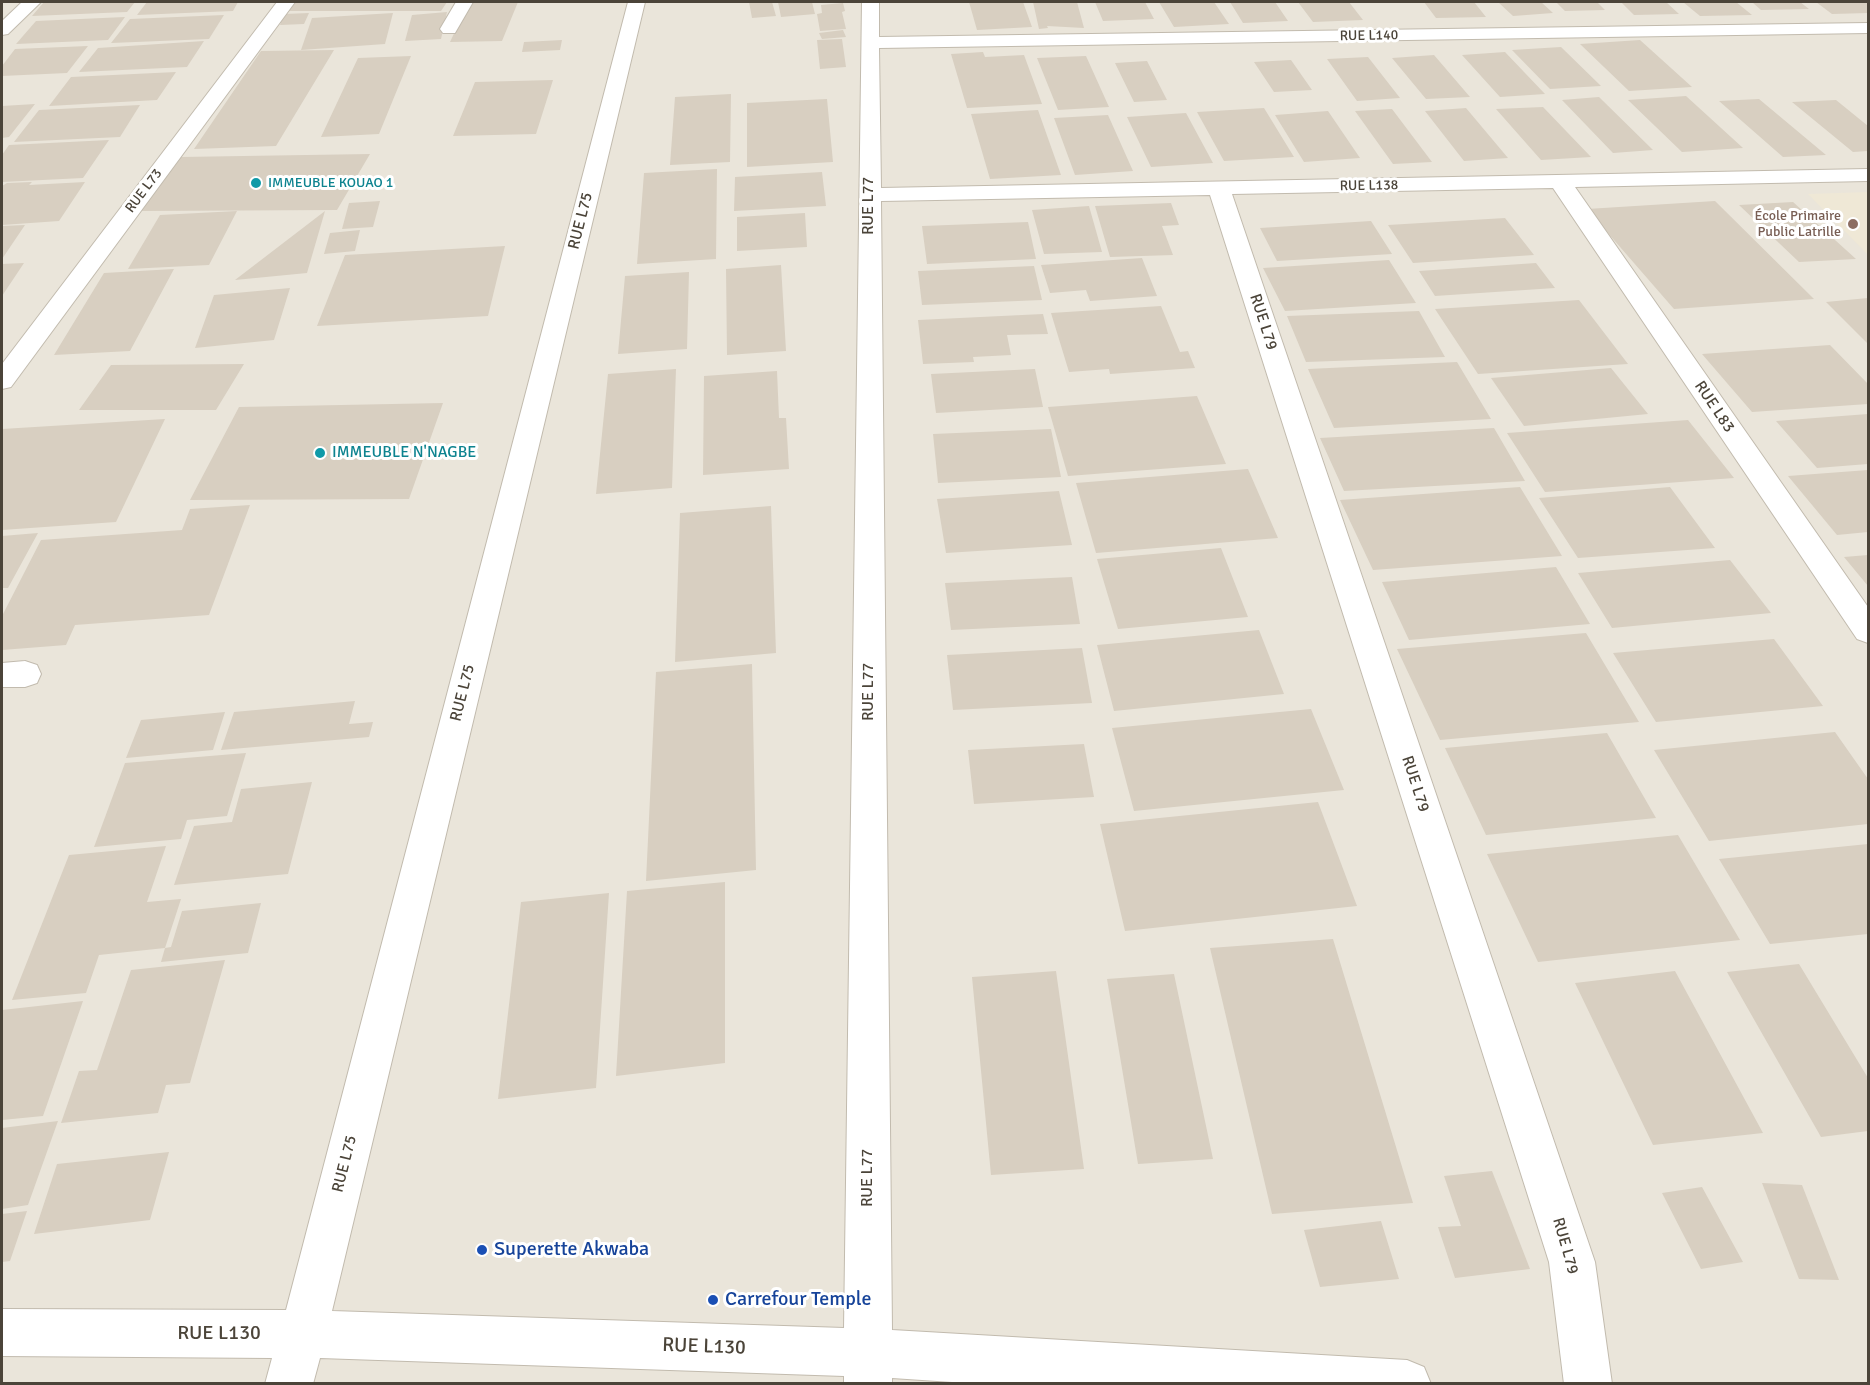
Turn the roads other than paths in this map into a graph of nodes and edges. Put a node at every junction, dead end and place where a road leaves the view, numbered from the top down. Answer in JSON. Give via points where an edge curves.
{"nodes":[{"id":1,"x":32,"y":2,"type":"edge"},
{"id":2,"x":286,"y":2,"type":"edge"},
{"id":3,"x":464,"y":2,"type":"edge"},
{"id":4,"x":636,"y":2,"type":"edge"},
{"id":5,"x":870,"y":2,"type":"edge"},
{"id":6,"x":449,"y":28,"type":"dead end"},
{"id":7,"x":1869,"y":28,"type":"edge"},
{"id":8,"x":2,"y":30,"type":"edge"},
{"id":9,"x":870,"y":44,"type":"junction"},
{"id":10,"x":1869,"y":176,"type":"edge"},
{"id":11,"x":1560,"y":182,"type":"junction"},
{"id":12,"x":1219,"y":189,"type":"junction"},
{"id":13,"x":869,"y":195,"type":"junction"},
{"id":14,"x":2,"y":381,"type":"edge"},
{"id":15,"x":1869,"y":631,"type":"edge"},
{"id":16,"x":2,"y":1333,"type":"edge"},
{"id":17,"x":303,"y":1334,"type":"junction"},
{"id":18,"x":868,"y":1368,"type":"edge"},
{"id":19,"x":289,"y":1383,"type":"edge"},
{"id":20,"x":1407,"y":1383,"type":"edge"},
{"id":21,"x":1588,"y":1383,"type":"edge"}],
"edges":[{"from":1,"to":8,"type":"street"},
{"from":2,"to":14,"type":"street","name":"RUE L73"},
{"from":3,"to":6,"type":"street"},
{"from":4,"to":17,"type":"street","name":"RUE L75"},
{"from":5,"to":9,"type":"street","name":"RUE L77"},
{"from":7,"to":9,"type":"street","name":"RUE L140"},
{"from":9,"to":13,"type":"street","name":"RUE L77"},
{"from":10,"to":11,"type":"street","name":"RUE L138"},
{"from":11,"to":12,"type":"street","name":"RUE L138"},
{"from":11,"to":15,"type":"street","name":"RUE L83"},
{"from":12,"to":13,"type":"street","name":"RUE L138"},
{"from":12,"to":21,"type":"street","name":"RUE L79","via":[[1572,1262]]},
{"from":13,"to":18,"type":"street","name":"RUE L77"},
{"from":16,"to":17,"type":"street","name":"RUE L130"},
{"from":17,"to":18,"type":"street","name":"RUE L130"},
{"from":17,"to":19,"type":"street","name":"RUE L75"},
{"from":18,"to":20,"type":"street","name":"RUE L130"}]}
